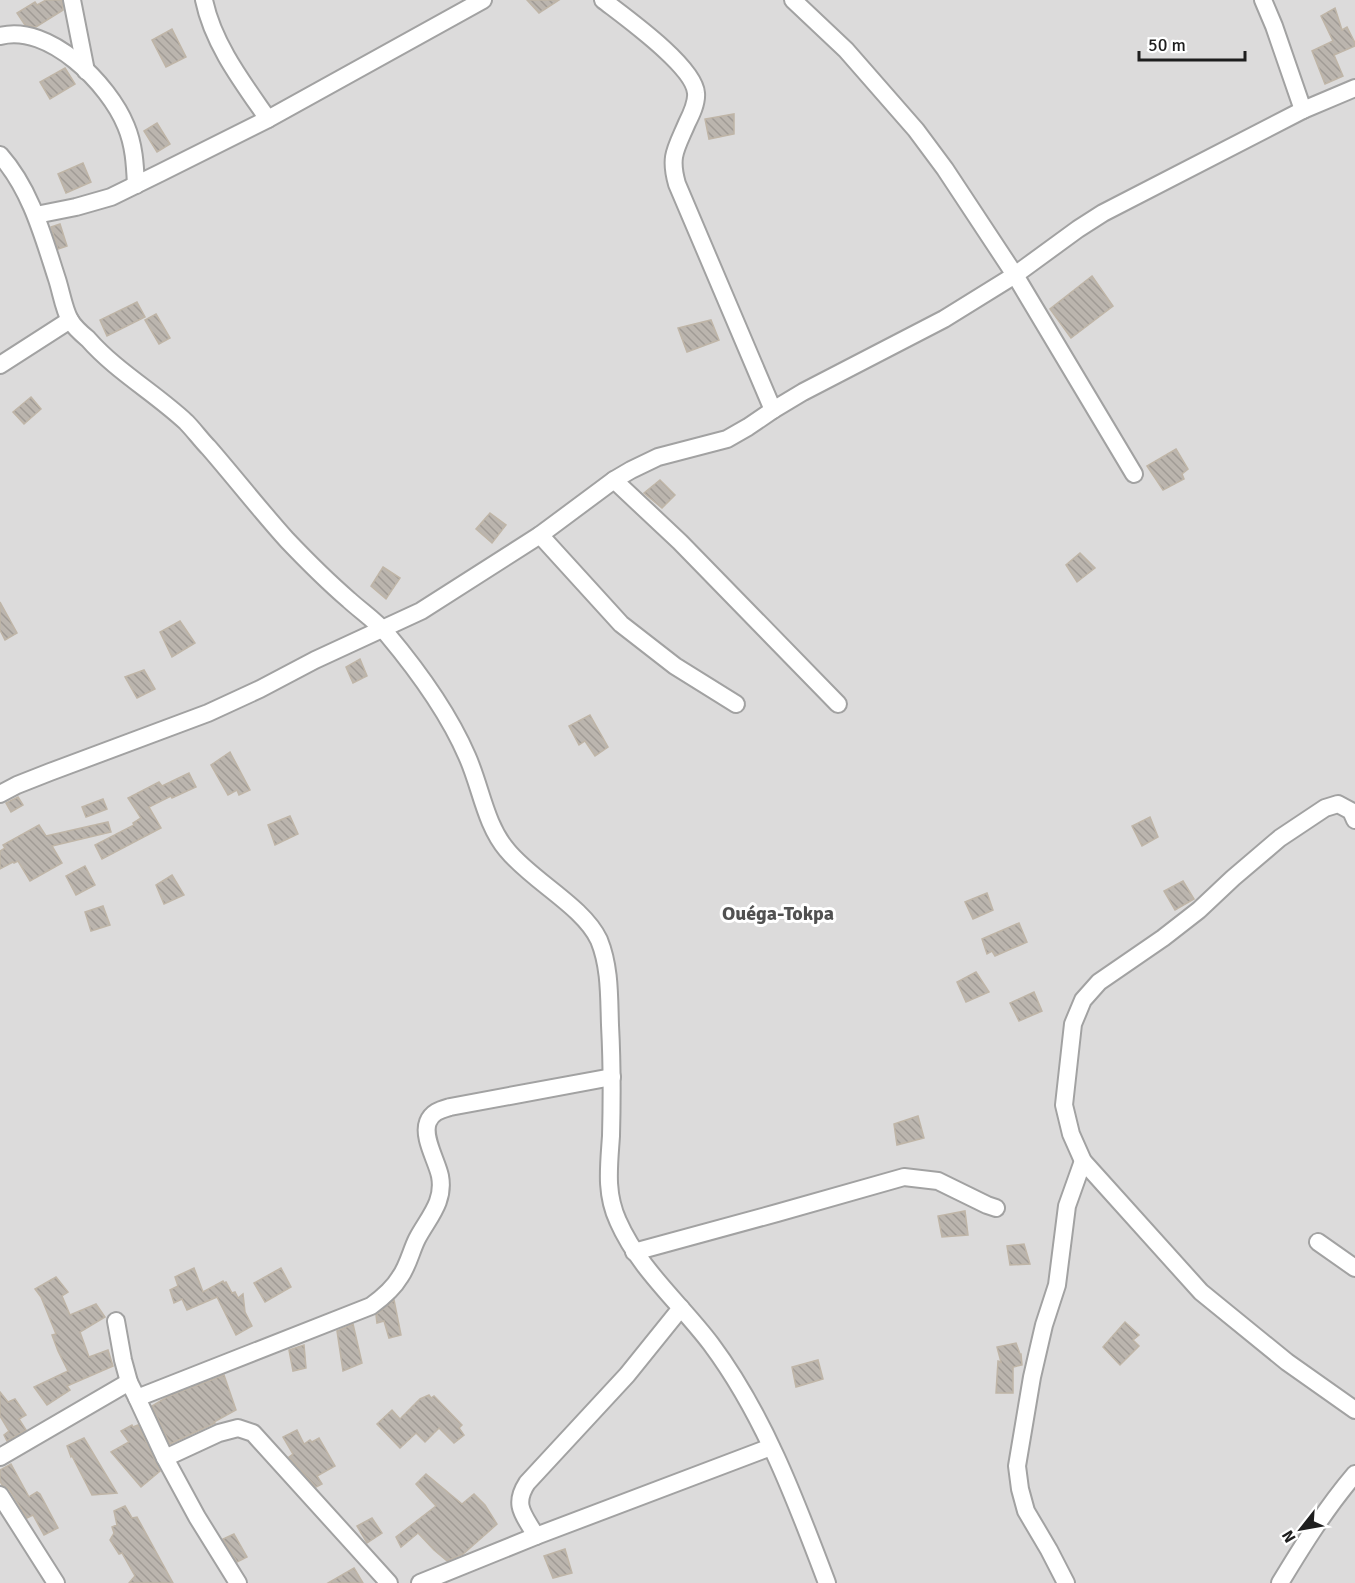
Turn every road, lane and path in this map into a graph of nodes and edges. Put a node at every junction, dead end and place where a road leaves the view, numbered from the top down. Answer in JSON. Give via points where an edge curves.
{"nodes":[{"id":1,"x":72,"y":0,"type":"edge"},
{"id":2,"x":204,"y":0,"type":"edge"},
{"id":3,"x":483,"y":0,"type":"edge"},
{"id":4,"x":603,"y":0,"type":"edge"},
{"id":5,"x":793,"y":0,"type":"edge"},
{"id":6,"x":1263,"y":0,"type":"edge"},
{"id":7,"x":0,"y":36,"type":"edge"},
{"id":8,"x":86,"y":71,"type":"junction"},
{"id":9,"x":1355,"y":88,"type":"edge"},
{"id":10,"x":1303,"y":110,"type":"junction"},
{"id":11,"x":268,"y":119,"type":"junction"},
{"id":12,"x":0,"y":155,"type":"edge"},
{"id":13,"x":136,"y":185,"type":"junction"},
{"id":14,"x":36,"y":215,"type":"junction"},
{"id":15,"x":1015,"y":275,"type":"junction"},
{"id":16,"x":70,"y":320,"type":"junction"},
{"id":17,"x":0,"y":365,"type":"edge"},
{"id":18,"x":773,"y":410,"type":"junction"},
{"id":19,"x":1134,"y":474,"type":"dead end"},
{"id":20,"x":614,"y":480,"type":"junction"},
{"id":21,"x":540,"y":535,"type":"junction"},
{"id":22,"x":383,"y":628,"type":"junction"},
{"id":23,"x":736,"y":704,"type":"dead end"},
{"id":24,"x":838,"y":704,"type":"dead end"},
{"id":25,"x":0,"y":794,"type":"edge"},
{"id":26,"x":1355,"y":820,"type":"edge"},
{"id":27,"x":612,"y":1077,"type":"junction"},
{"id":28,"x":1083,"y":1161,"type":"junction"},
{"id":29,"x":996,"y":1208,"type":"dead end"},
{"id":30,"x":1318,"y":1242,"type":"dead end"},
{"id":31,"x":634,"y":1252,"type":"junction"},
{"id":32,"x":1355,"y":1268,"type":"edge"},
{"id":33,"x":681,"y":1308,"type":"junction"},
{"id":34,"x":116,"y":1321,"type":"dead end"},
{"id":35,"x":129,"y":1382,"type":"junction"},
{"id":36,"x":137,"y":1398,"type":"junction"},
{"id":37,"x":1355,"y":1410,"type":"edge"},
{"id":38,"x":771,"y":1447,"type":"junction"},
{"id":39,"x":0,"y":1456,"type":"edge"},
{"id":40,"x":165,"y":1458,"type":"junction"},
{"id":41,"x":1352,"y":1484,"type":"edge"},
{"id":42,"x":0,"y":1495,"type":"edge"},
{"id":43,"x":536,"y":1536,"type":"junction"},
{"id":44,"x":56,"y":1583,"type":"edge"},
{"id":45,"x":238,"y":1583,"type":"edge"},
{"id":46,"x":389,"y":1583,"type":"edge"},
{"id":47,"x":420,"y":1583,"type":"edge"},
{"id":48,"x":827,"y":1583,"type":"edge"},
{"id":49,"x":1066,"y":1583,"type":"edge"},
{"id":50,"x":1280,"y":1583,"type":"edge"}],
"edges":[{"from":1,"to":8,"type":"street"},
{"from":2,"to":11,"type":"street","via":[[233,67]]},
{"from":3,"to":11,"type":"street"},
{"from":4,"to":18,"type":"street","via":[[651,38],[692,80],[696,93],[693,109],[673,155],[673,169]]},
{"from":5,"to":15,"type":"street","via":[[846,50],[916,130]]},
{"from":6,"to":10,"type":"street"},
{"from":7,"to":8,"type":"street","via":[[28,35],[51,45]]},
{"from":8,"to":13,"type":"street","via":[[103,87],[127,127],[135,155]]},
{"from":9,"to":10,"type":"street"},
{"from":10,"to":15,"type":"street","via":[[1103,213]]},
{"from":11,"to":13,"type":"street"},
{"from":12,"to":14,"type":"street"},
{"from":13,"to":14,"type":"street","via":[[111,197]]},
{"from":14,"to":16,"type":"street"},
{"from":15,"to":18,"type":"street","via":[[944,319]]},
{"from":15,"to":19,"type":"street"},
{"from":16,"to":17,"type":"street"},
{"from":16,"to":22,"type":"street","via":[[102,355],[188,424],[314,568]]},
{"from":18,"to":20,"type":"street","via":[[727,439],[658,457]]},
{"from":20,"to":21,"type":"street"},
{"from":20,"to":24,"type":"street"},
{"from":21,"to":22,"type":"street","via":[[421,611]]},
{"from":21,"to":23,"type":"street","via":[[621,624],[675,666]]},
{"from":22,"to":25,"type":"street","via":[[208,713]]},
{"from":22,"to":27,"type":"street","via":[[418,673],[467,754],[494,831],[507,851],[567,903],[598,938],[608,976]]},
{"from":26,"to":28,"type":"street","via":[[1351,811],[1338,804],[1325,808],[1280,838],[1199,910],[1099,982],[1083,1000],[1073,1024],[1064,1105]]},
{"from":27,"to":31,"type":"street","via":[[609,1190],[618,1221]]},
{"from":27,"to":36,"type":"street","via":[[436,1111],[428,1123],[428,1138],[440,1176],[440,1199],[401,1276],[386,1294],[371,1306]]},
{"from":28,"to":37,"type":"street","via":[[1201,1292],[1287,1362]]},
{"from":28,"to":49,"type":"street","via":[[1066,1206],[1057,1285],[1034,1367],[1017,1466],[1026,1511]]},
{"from":29,"to":31,"type":"street","via":[[938,1181],[904,1177]]},
{"from":30,"to":32,"type":"street"},
{"from":31,"to":33,"type":"street"},
{"from":33,"to":38,"type":"street","via":[[739,1386]]},
{"from":33,"to":43,"type":"street","via":[[627,1375],[526,1484],[520,1506]]},
{"from":34,"to":35,"type":"street"},
{"from":35,"to":36,"type":"street"},
{"from":35,"to":39,"type":"street"},
{"from":36,"to":40,"type":"street"},
{"from":38,"to":43,"type":"street"},
{"from":38,"to":48,"type":"street"},
{"from":40,"to":45,"type":"street"},
{"from":40,"to":46,"type":"street","via":[[219,1433],[238,1428],[253,1433]]},
{"from":41,"to":50,"type":"street","via":[[1333,1500]]},
{"from":42,"to":44,"type":"street"},
{"from":43,"to":47,"type":"street"}]}
